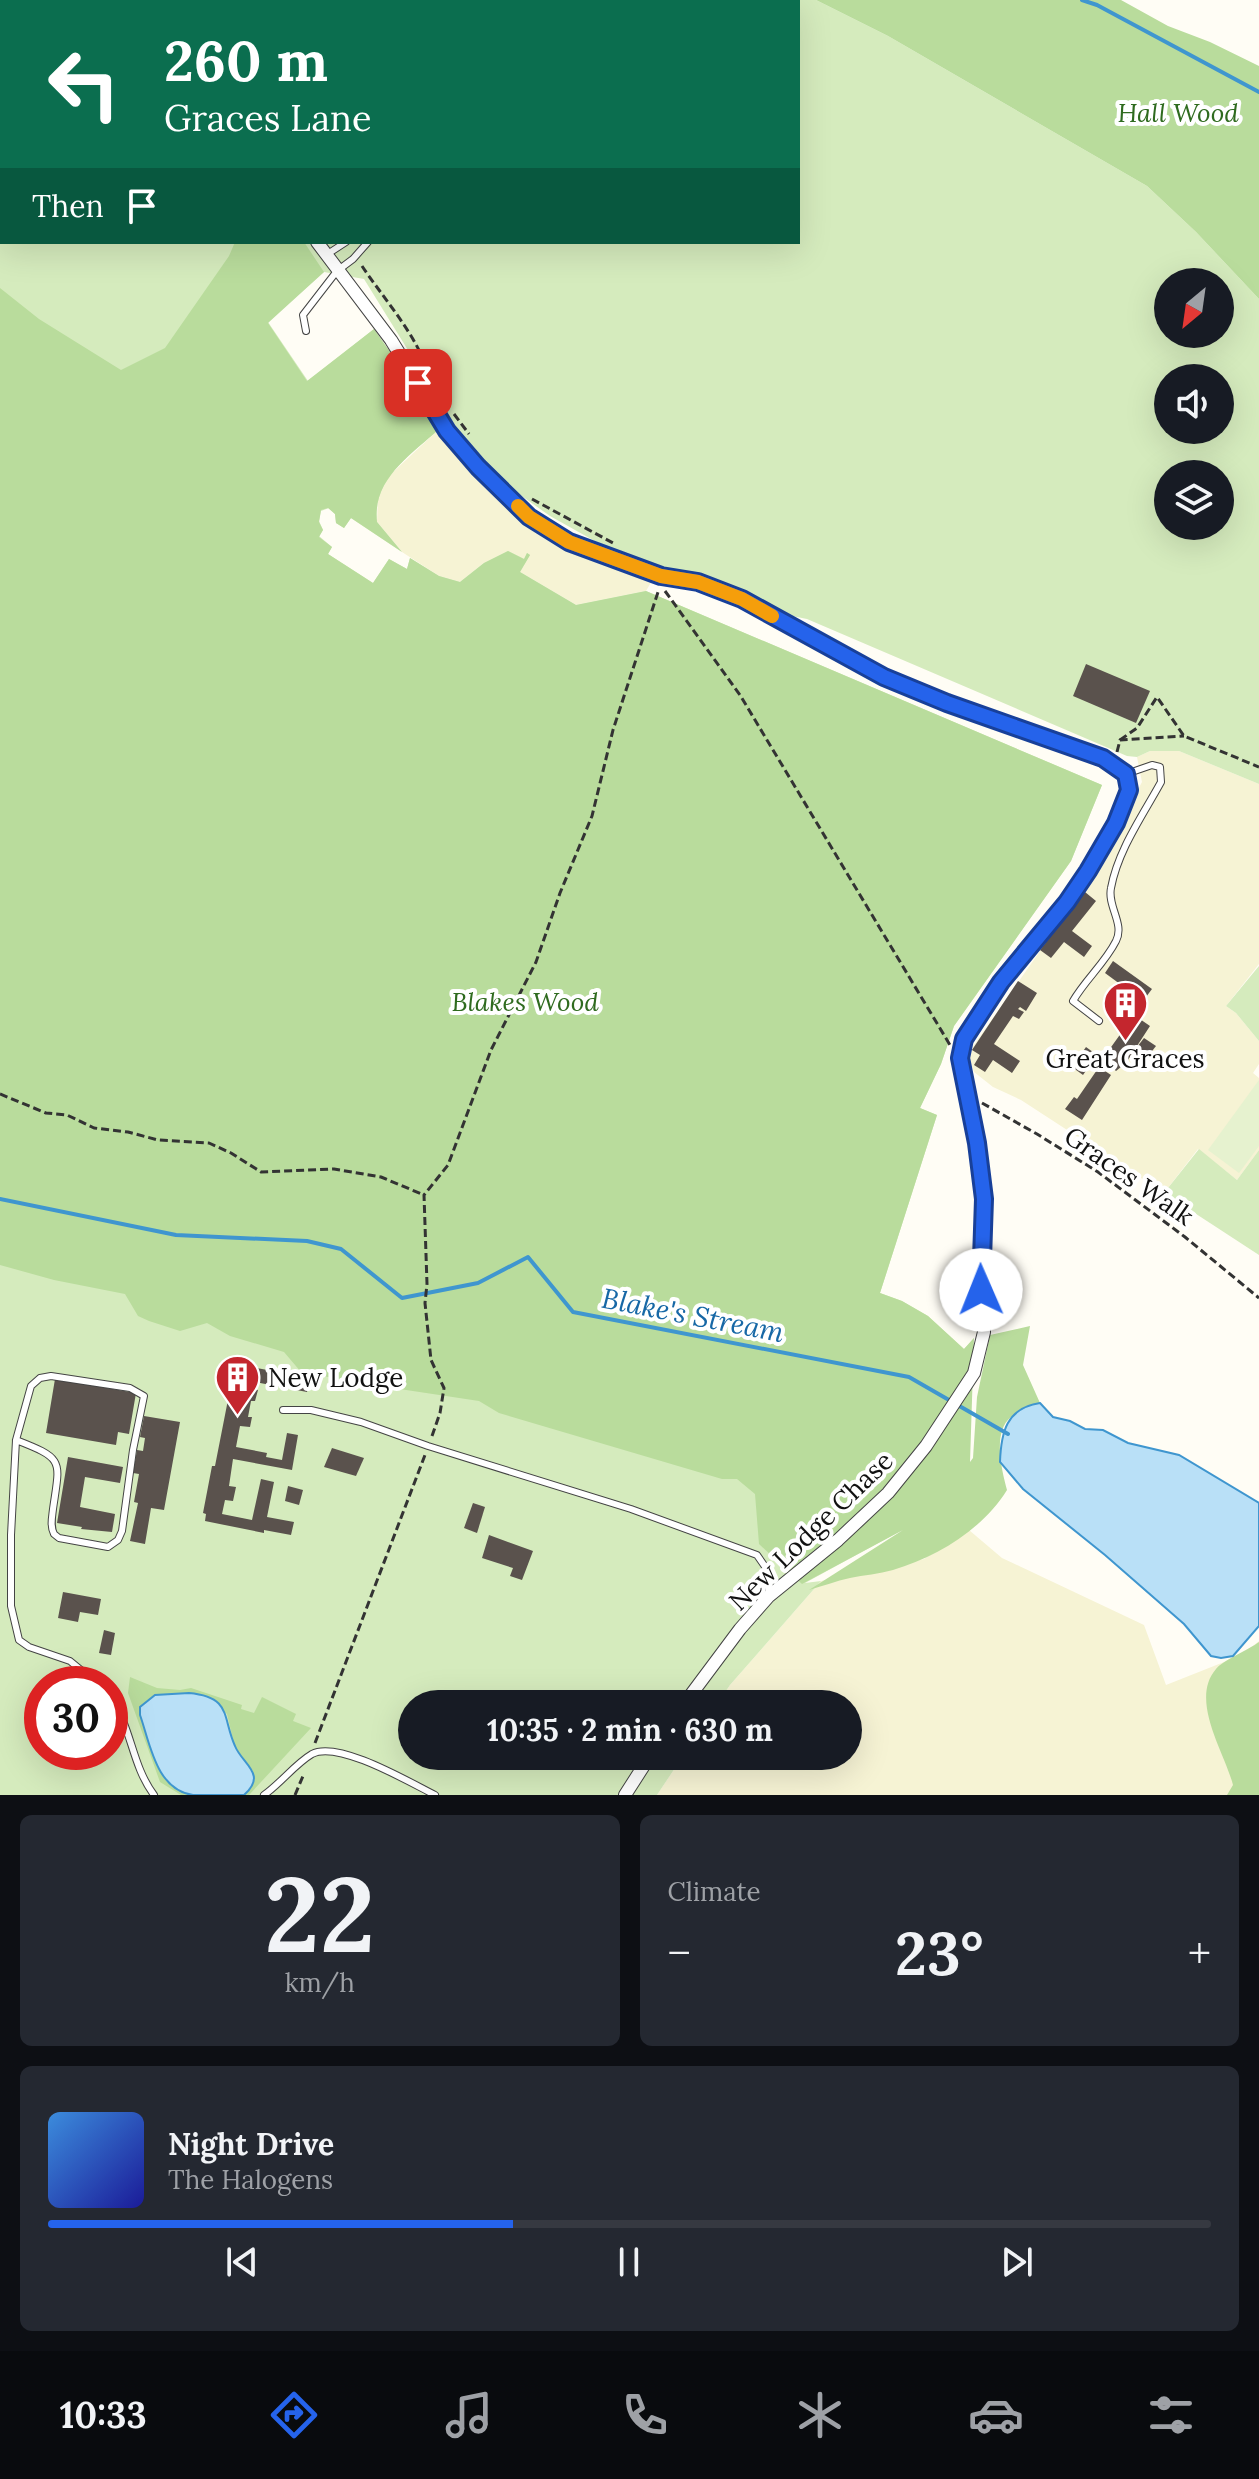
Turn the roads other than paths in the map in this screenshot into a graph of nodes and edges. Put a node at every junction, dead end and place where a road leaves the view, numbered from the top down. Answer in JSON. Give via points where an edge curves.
{"nodes":[{"id":1,"x":318,"y":244,"type":"edge"},
{"id":2,"x":343,"y":244,"type":"edge"},
{"id":3,"x":366,"y":244,"type":"edge"},
{"id":4,"x":326,"y":255,"type":"junction"},
{"id":5,"x":337,"y":271,"type":"junction"},
{"id":6,"x":306,"y":331,"type":"dead end"},
{"id":7,"x":1126,"y":774,"type":"junction"},
{"id":8,"x":1099,"y":1021,"type":"dead end"},
{"id":9,"x":283,"y":1410,"type":"dead end"},
{"id":10,"x":16,"y":1440,"type":"junction"},
{"id":11,"x":769,"y":1596,"type":"junction"},
{"id":12,"x":76,"y":1666,"type":"edge"},
{"id":13,"x":694,"y":1690,"type":"edge"},
{"id":14,"x":128,"y":1737,"type":"edge"},
{"id":15,"x":641,"y":1770,"type":"edge"},
{"id":16,"x":154,"y":1795,"type":"edge"},
{"id":17,"x":264,"y":1795,"type":"edge"},
{"id":18,"x":435,"y":1795,"type":"edge"},
{"id":19,"x":625,"y":1795,"type":"edge"}],
"edges":[{"from":1,"to":4,"type":"street"},
{"from":2,"to":4,"type":"lane"},
{"from":3,"to":5,"type":"lane"},
{"from":4,"to":5,"type":"street"},
{"from":5,"to":6,"type":"lane","via":[[303,315]]},
{"from":5,"to":7,"type":"street","via":[[391,340],[447,431],[529,517],[569,542],[742,599],[884,677],[1114,764]]},
{"from":7,"to":8,"type":"lane","via":[[1152,765],[1162,774],[1111,886],[1116,941],[1073,1001]]},
{"from":7,"to":11,"type":"street","name":"New Lodge Chase","via":[[1129,790],[1088,871],[1001,982],[964,1039],[960,1058],[984,1199],[984,1332],[974,1373],[888,1493]]},
{"from":9,"to":11,"type":"lane","via":[[311,1410],[361,1422],[757,1555],[766,1568]]},
{"from":10,"to":10,"type":"lane","via":[[31,1386],[40,1378],[130,1388],[144,1396],[122,1531],[113,1545],[54,1534],[59,1467],[46,1452]]},
{"from":10,"to":12,"type":"lane","via":[[11,1606],[19,1640]]},
{"from":11,"to":13,"type":"street","name":"New Lodge Chase"},
{"from":14,"to":16,"type":"lane","via":[[136,1767]]},
{"from":15,"to":19,"type":"street"},
{"from":17,"to":18,"type":"lane","via":[[323,1750]]}]}
